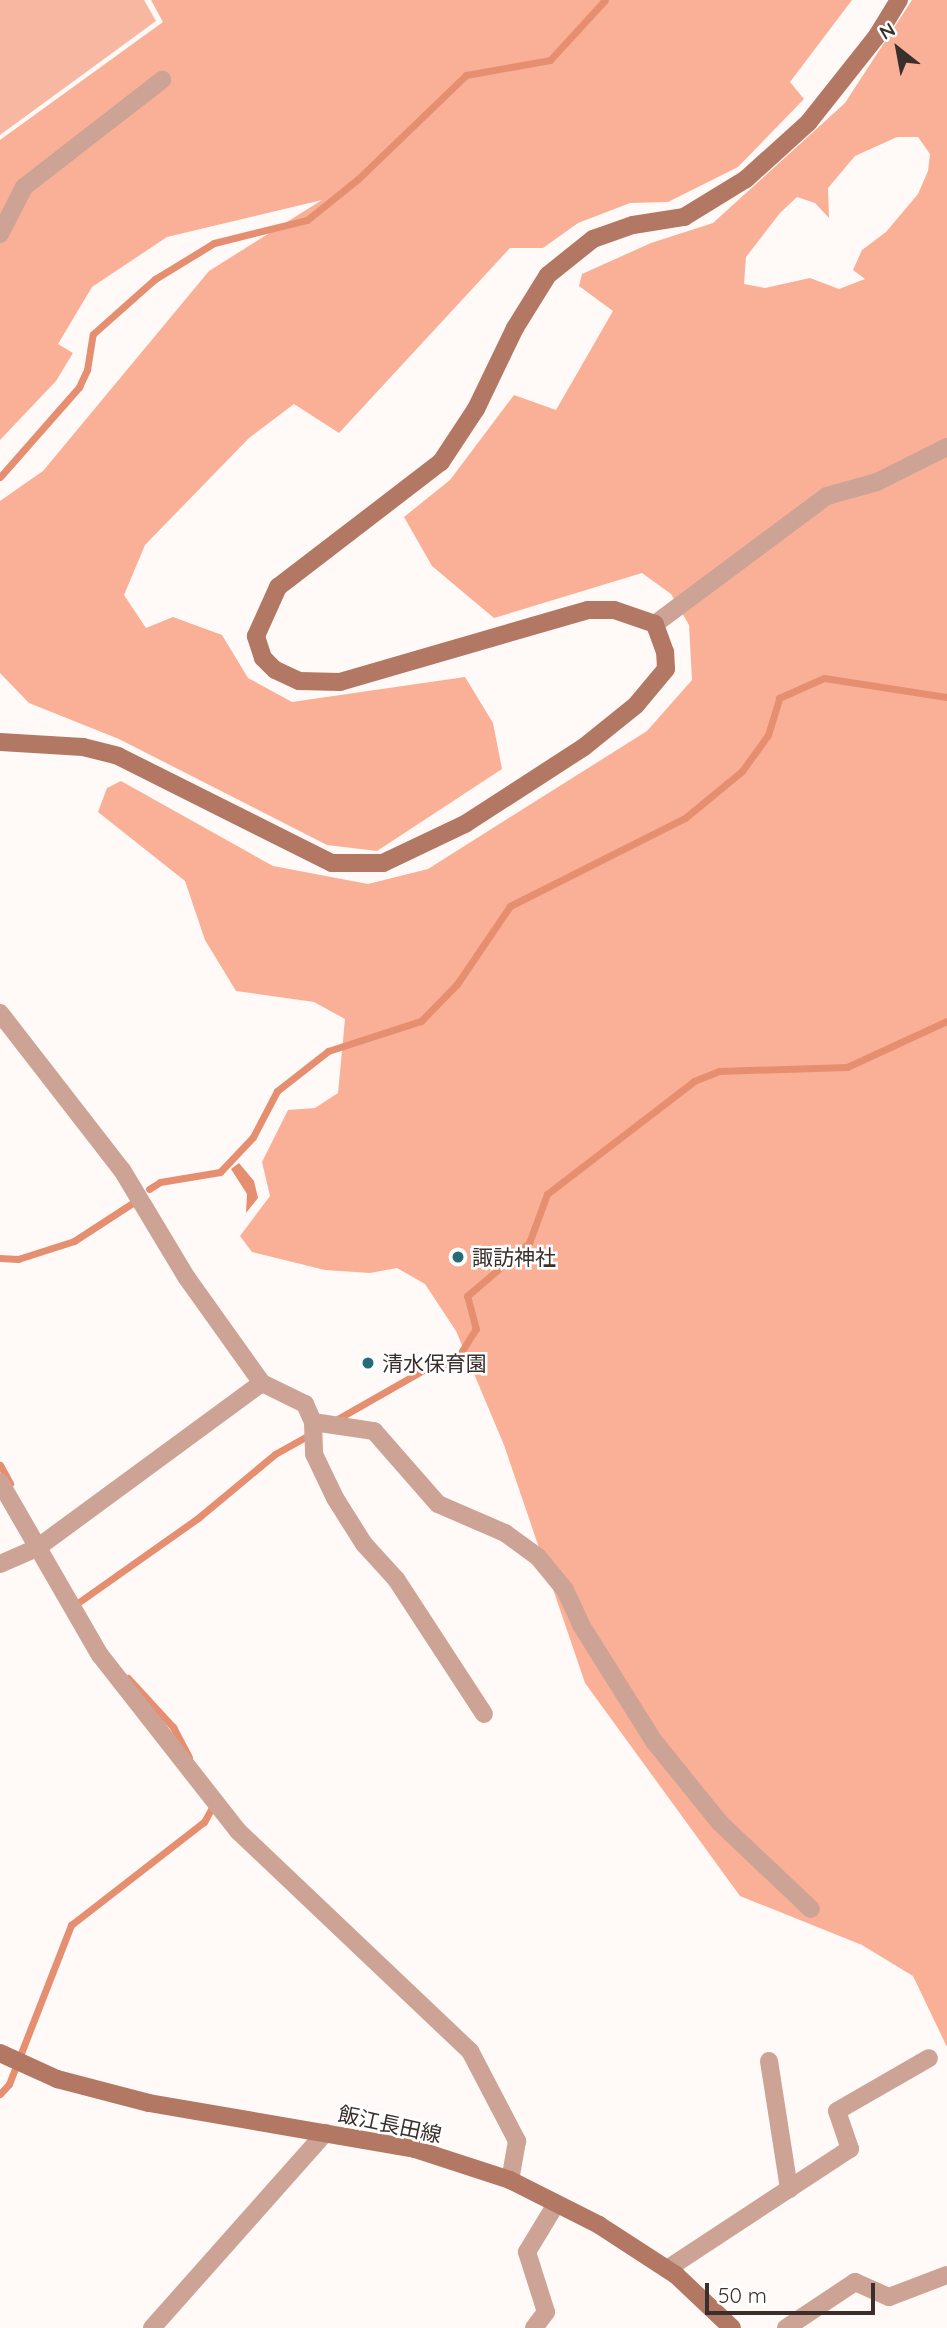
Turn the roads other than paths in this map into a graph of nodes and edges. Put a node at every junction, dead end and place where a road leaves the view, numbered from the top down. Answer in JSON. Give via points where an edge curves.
{"nodes":[{"id":1,"x":899,"y":0,"type":"edge"},
{"id":2,"x":162,"y":80,"type":"dead end"},
{"id":3,"x":0,"y":234,"type":"edge"},
{"id":4,"x":947,"y":447,"type":"edge"},
{"id":5,"x":655,"y":624,"type":"junction"},
{"id":6,"x":0,"y":742,"type":"edge"},
{"id":7,"x":0,"y":1013,"type":"edge"},
{"id":8,"x":262,"y":1383,"type":"junction"},
{"id":9,"x":313,"y":1422,"type":"junction"},
{"id":10,"x":0,"y":1482,"type":"edge"},
{"id":11,"x":37,"y":1548,"type":"junction"},
{"id":12,"x":0,"y":1564,"type":"edge"},
{"id":13,"x":484,"y":1714,"type":"dead end"},
{"id":14,"x":811,"y":1909,"type":"dead end"},
{"id":15,"x":0,"y":2053,"type":"edge"},
{"id":16,"x":929,"y":2058,"type":"dead end"},
{"id":17,"x":769,"y":2061,"type":"dead end"},
{"id":18,"x":325,"y":2133,"type":"junction"},
{"id":19,"x":510,"y":2180,"type":"junction"},
{"id":20,"x":789,"y":2189,"type":"junction"},
{"id":21,"x":556,"y":2204,"type":"junction"},
{"id":22,"x":667,"y":2269,"type":"junction"},
{"id":23,"x":947,"y":2275,"type":"edge"},
{"id":24,"x":152,"y":2328,"type":"edge"},
{"id":25,"x":534,"y":2328,"type":"edge"},
{"id":26,"x":732,"y":2328,"type":"edge"},
{"id":27,"x":786,"y":2328,"type":"edge"}],
"edges":[{"from":1,"to":5,"type":"street","via":[[877,36],[808,123],[746,179],[684,217],[633,225],[593,239],[548,275],[442,462],[278,587],[256,636],[263,657],[275,670],[299,681],[340,682],[588,610],[614,610]]},
{"from":2,"to":3,"type":"street","via":[[24,187]]},
{"from":4,"to":5,"type":"street","via":[[877,482],[827,496]]},
{"from":5,"to":6,"type":"street","via":[[666,669],[636,705],[584,747],[465,824],[383,863],[332,863],[118,756],[83,747]]},
{"from":7,"to":8,"type":"street","via":[[122,1170],[187,1278]]},
{"from":8,"to":9,"type":"street","via":[[305,1404]]},
{"from":8,"to":11,"type":"street"},
{"from":9,"to":13,"type":"street","via":[[314,1454],[335,1497],[364,1544],[396,1579]]},
{"from":9,"to":14,"type":"street","via":[[374,1431],[438,1504],[484,1522],[538,1557],[565,1590],[581,1625],[653,1740],[720,1823]]},
{"from":10,"to":11,"type":"street"},
{"from":11,"to":12,"type":"street"},
{"from":11,"to":19,"type":"street","via":[[100,1655],[238,1831],[470,2051],[517,2141]]},
{"from":15,"to":18,"type":"street","name":"飯江長田線","via":[[57,2079],[149,2103]]},
{"from":16,"to":20,"type":"street","via":[[837,2111],[850,2150]]},
{"from":17,"to":20,"type":"street"},
{"from":18,"to":19,"type":"street","name":"飯江長田線","via":[[415,2149]]},
{"from":18,"to":24,"type":"street"},
{"from":19,"to":21,"type":"street","name":"飯江長田線"},
{"from":20,"to":22,"type":"street"},
{"from":21,"to":22,"type":"street","name":"飯江長田線"},
{"from":21,"to":25,"type":"street","via":[[527,2252],[546,2312]]},
{"from":22,"to":26,"type":"street","name":"飯江長田線"},
{"from":23,"to":27,"type":"street","via":[[889,2297],[855,2282]]}]}
